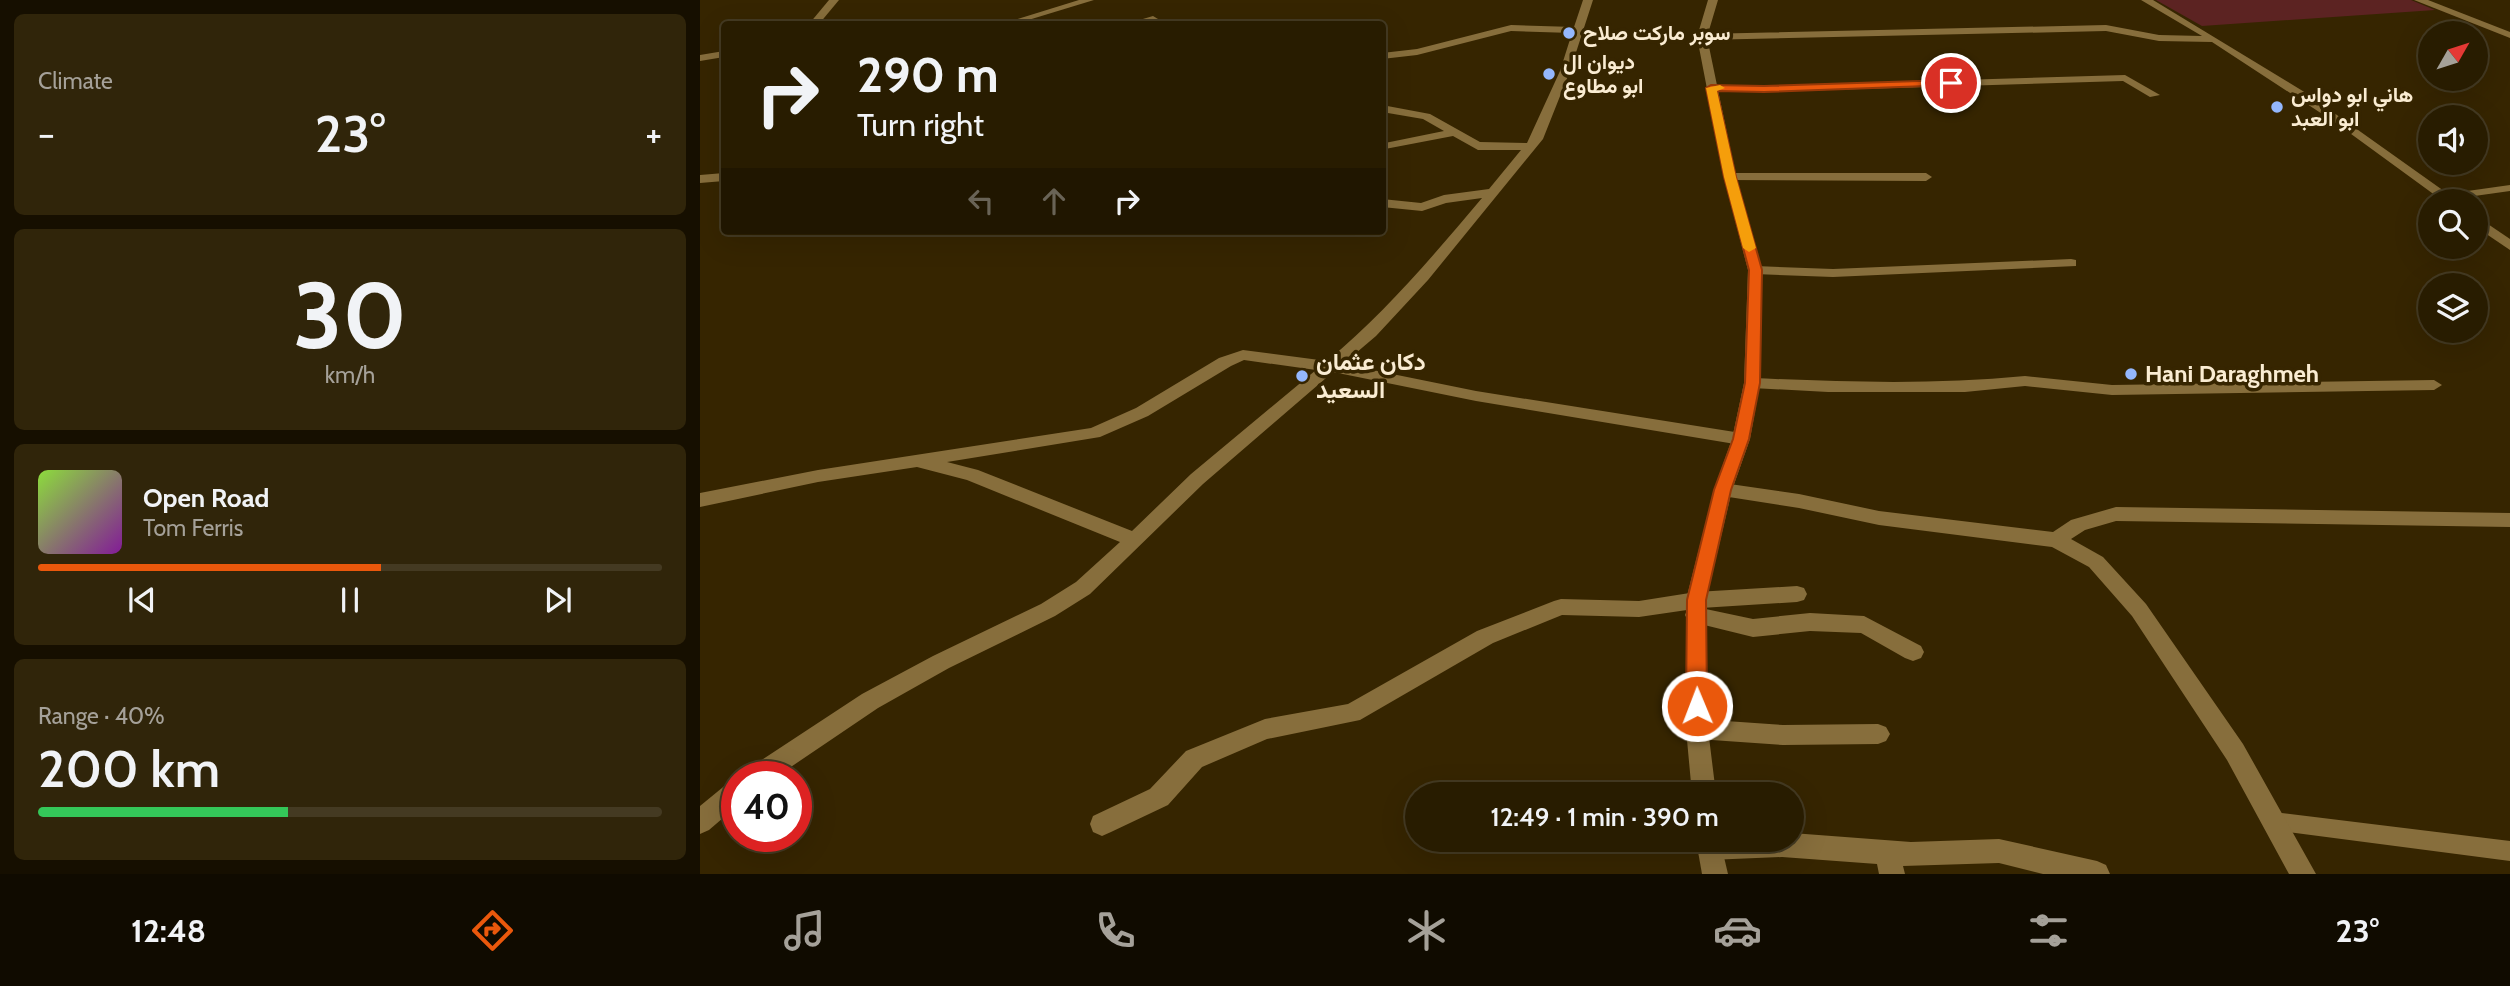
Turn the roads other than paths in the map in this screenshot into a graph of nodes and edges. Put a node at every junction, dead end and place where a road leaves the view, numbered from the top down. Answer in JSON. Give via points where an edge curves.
{"nodes":[{"id":1,"x":834,"y":0,"type":"edge"},
{"id":2,"x":1089,"y":0,"type":"edge"},
{"id":3,"x":1588,"y":0,"type":"edge"},
{"id":4,"x":1713,"y":0,"type":"edge"},
{"id":5,"x":2146,"y":0,"type":"edge"},
{"id":6,"x":2419,"y":0,"type":"edge"},
{"id":7,"x":1153,"y":19,"type":"dead end"},
{"id":8,"x":816,"y":21,"type":"edge"},
{"id":9,"x":1016,"y":21,"type":"edge"},
{"id":10,"x":1144,"y":21,"type":"edge"},
{"id":11,"x":1579,"y":30,"type":"junction"},
{"id":12,"x":2510,"y":35,"type":"edge"},
{"id":13,"x":1702,"y":37,"type":"junction"},
{"id":14,"x":2214,"y":39,"type":"junction"},
{"id":15,"x":721,"y":54,"type":"edge"},
{"id":16,"x":1386,"y":56,"type":"edge"},
{"id":17,"x":700,"y":58,"type":"edge"},
{"id":18,"x":1711,"y":88,"type":"junction"},
{"id":19,"x":2154,"y":95,"type":"dead end"},
{"id":20,"x":1386,"y":109,"type":"edge"},
{"id":21,"x":1452,"y":133,"type":"junction"},
{"id":22,"x":1389,"y":146,"type":"dead end"},
{"id":23,"x":1531,"y":147,"type":"junction"},
{"id":24,"x":721,"y":177,"type":"edge"},
{"id":25,"x":1730,"y":177,"type":"junction"},
{"id":26,"x":1926,"y":177,"type":"dead end"},
{"id":27,"x":700,"y":180,"type":"edge"},
{"id":28,"x":2510,"y":188,"type":"edge"},
{"id":29,"x":2434,"y":189,"type":"edge"},
{"id":30,"x":1495,"y":192,"type":"junction"},
{"id":31,"x":2488,"y":192,"type":"edge"},
{"id":32,"x":1386,"y":203,"type":"edge"},
{"id":33,"x":2488,"y":229,"type":"edge"},
{"id":34,"x":2510,"y":246,"type":"edge"},
{"id":35,"x":2071,"y":263,"type":"dead end"},
{"id":36,"x":1755,"y":270,"type":"junction"},
{"id":37,"x":1332,"y":367,"type":"junction"},
{"id":38,"x":1752,"y":383,"type":"junction"},
{"id":39,"x":2434,"y":385,"type":"dead end"},
{"id":40,"x":1741,"y":439,"type":"junction"},
{"id":41,"x":918,"y":461,"type":"junction"},
{"id":42,"x":1723,"y":490,"type":"junction"},
{"id":43,"x":700,"y":500,"type":"edge"},
{"id":44,"x":2510,"y":520,"type":"edge"},
{"id":45,"x":2056,"y":540,"type":"junction"},
{"id":46,"x":1134,"y":541,"type":"junction"},
{"id":47,"x":1797,"y":594,"type":"dead end"},
{"id":48,"x":1696,"y":607,"type":"junction"},
{"id":49,"x":1913,"y":652,"type":"dead end"},
{"id":50,"x":1697,"y":729,"type":"junction"},
{"id":51,"x":1878,"y":734,"type":"dead end"},
{"id":52,"x":779,"y":761,"type":"edge"},
{"id":53,"x":1703,"y":782,"type":"edge"},
{"id":54,"x":721,"y":804,"type":"edge"},
{"id":55,"x":2273,"y":821,"type":"junction"},
{"id":56,"x":700,"y":822,"type":"edge"},
{"id":57,"x":1102,"y":824,"type":"dead end"},
{"id":58,"x":1804,"y":849,"type":"edge"},
{"id":59,"x":2510,"y":850,"type":"edge"},
{"id":60,"x":1711,"y":852,"type":"edge"},
{"id":61,"x":1890,"y":863,"type":"edge"},
{"id":62,"x":1715,"y":874,"type":"edge"},
{"id":63,"x":2097,"y":874,"type":"edge"},
{"id":64,"x":2303,"y":874,"type":"edge"}],
"edges":[{"from":1,"to":8,"type":"street"},
{"from":2,"to":9,"type":"street"},
{"from":3,"to":11,"type":"street"},
{"from":4,"to":13,"type":"street"},
{"from":5,"to":14,"type":"street"},
{"from":6,"to":12,"type":"street"},
{"from":7,"to":10,"type":"street"},
{"from":11,"to":16,"type":"street","via":[[1511,28]]},
{"from":11,"to":23,"type":"street","via":[[1546,122]]},
{"from":13,"to":14,"type":"street","via":[[2106,28],[2140,38]]},
{"from":13,"to":18,"type":"street"},
{"from":14,"to":29,"type":"street"},
{"from":15,"to":17,"type":"street"},
{"from":18,"to":19,"type":"street","via":[[2125,78]]},
{"from":18,"to":25,"type":"street"},
{"from":20,"to":21,"type":"street","via":[[1426,116]]},
{"from":21,"to":22,"type":"street"},
{"from":21,"to":23,"type":"street","via":[[1478,146]]},
{"from":23,"to":30,"type":"street"},
{"from":24,"to":27,"type":"street"},
{"from":25,"to":26,"type":"street"},
{"from":25,"to":36,"type":"street"},
{"from":28,"to":31,"type":"lane"},
{"from":30,"to":32,"type":"street","via":[[1422,207]]},
{"from":30,"to":37,"type":"street","via":[[1407,295]]},
{"from":33,"to":34,"type":"street"},
{"from":35,"to":36,"type":"street","via":[[1833,273]]},
{"from":36,"to":38,"type":"street"},
{"from":37,"to":40,"type":"street","via":[[1476,396]]},
{"from":37,"to":41,"type":"street","via":[[1243,355],[1142,412],[1094,433]]},
{"from":37,"to":46,"type":"street","via":[[1223,456]]},
{"from":38,"to":39,"type":"street","via":[[1965,387],[2025,381],[2112,390]]},
{"from":38,"to":40,"type":"street"},
{"from":40,"to":42,"type":"street"},
{"from":41,"to":43,"type":"street"},
{"from":41,"to":46,"type":"street","via":[[972,475]]},
{"from":42,"to":45,"type":"street","via":[[1879,518]]},
{"from":42,"to":48,"type":"street"},
{"from":44,"to":45,"type":"street","via":[[2116,514],[2078,525]]},
{"from":45,"to":55,"type":"street","via":[[2096,562],[2139,610],[2235,751]]},
{"from":46,"to":52,"type":"street","via":[[1063,601],[886,692]]},
{"from":47,"to":48,"type":"street"},
{"from":48,"to":49,"type":"street","via":[[1753,628],[1810,622],[1864,625]]},
{"from":48,"to":50,"type":"street"},
{"from":48,"to":57,"type":"street","via":[[1561,607],[1485,637],[1352,713],[1265,729],[1194,759],[1159,797]]},
{"from":50,"to":51,"type":"street","via":[[1783,735]]},
{"from":50,"to":53,"type":"street"},
{"from":54,"to":56,"type":"street"},
{"from":55,"to":59,"type":"lane"},
{"from":55,"to":64,"type":"street"},
{"from":58,"to":61,"type":"street"},
{"from":60,"to":62,"type":"street"},
{"from":61,"to":63,"type":"street","via":[[1999,851]]}]}
